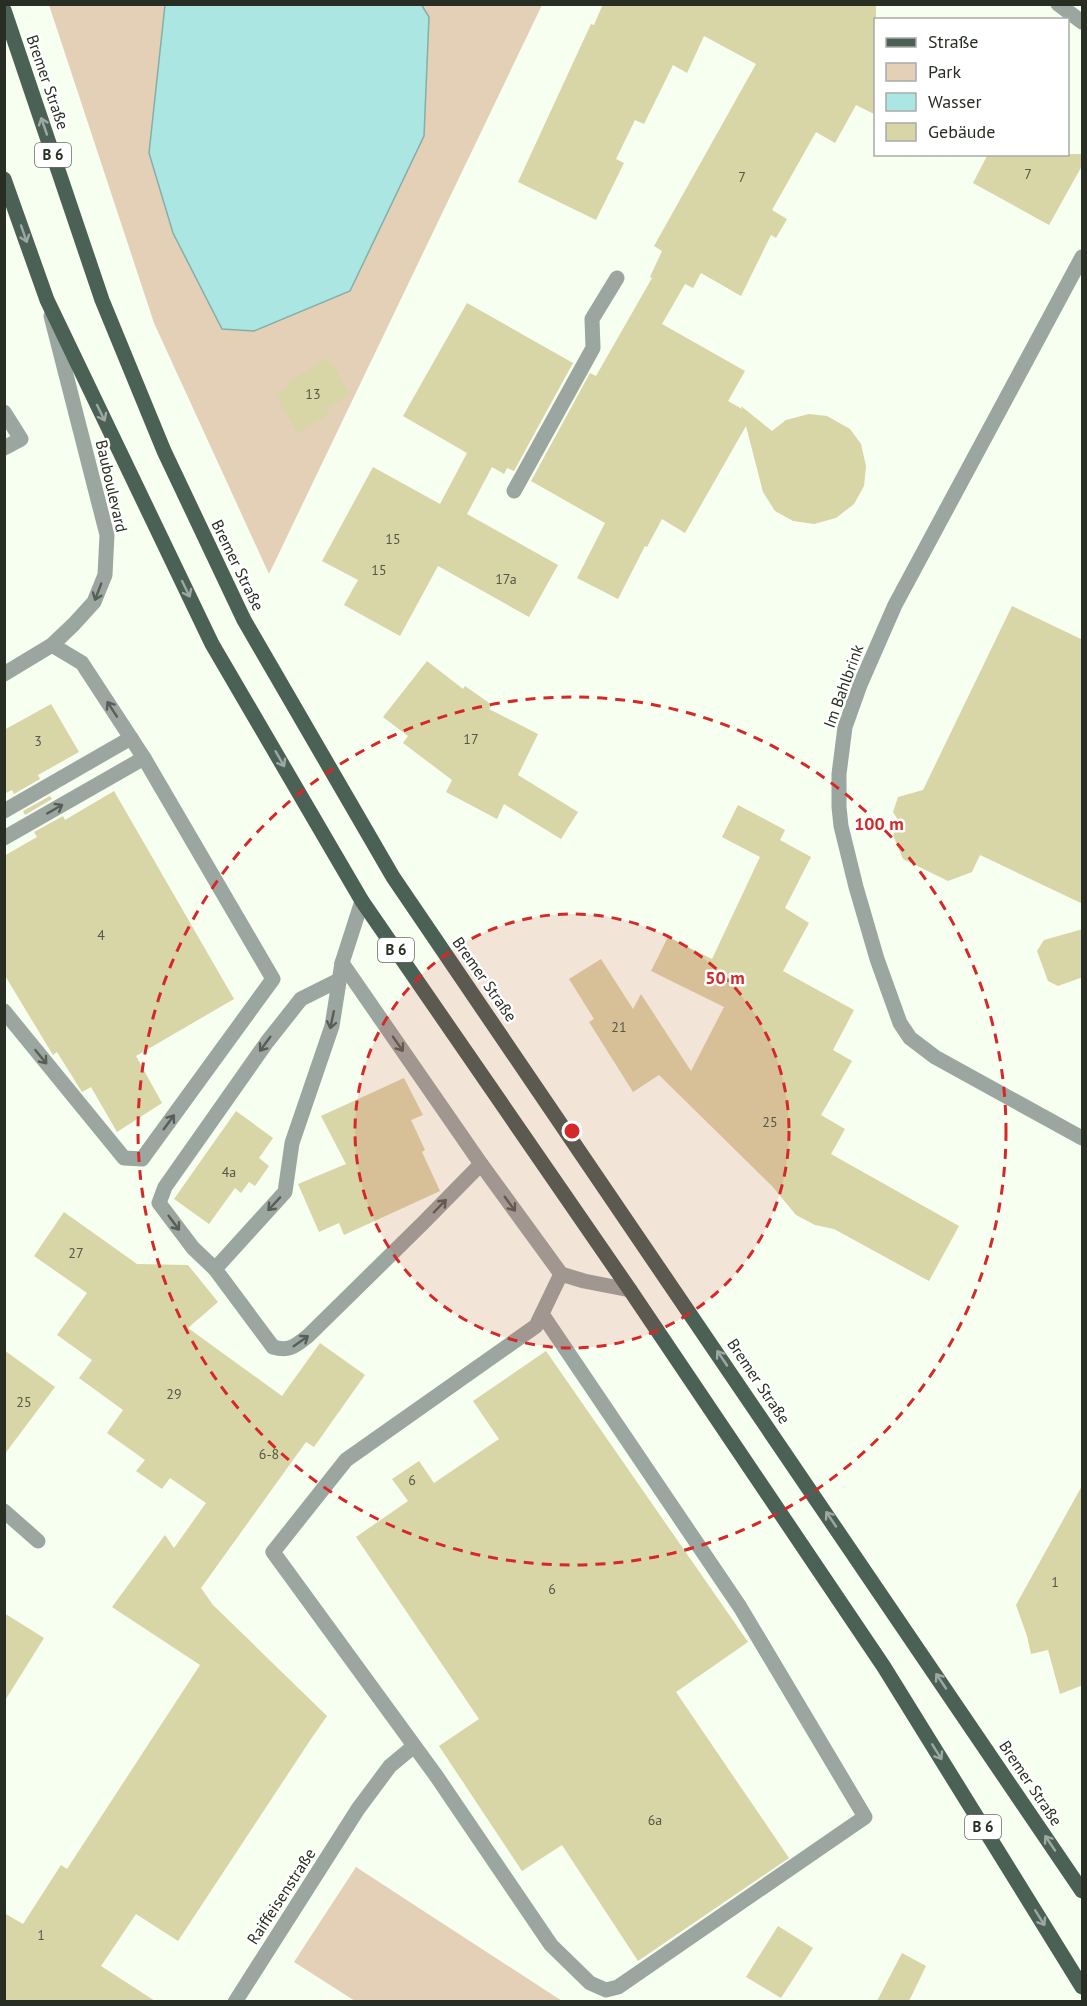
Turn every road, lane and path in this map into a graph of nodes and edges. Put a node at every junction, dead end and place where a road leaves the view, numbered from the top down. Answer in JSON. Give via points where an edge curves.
{"nodes":[{"id":1,"x":1058,"y":4,"type":"edge"},
{"id":2,"x":4,"y":10,"type":"edge"},
{"id":3,"x":1083,"y":22,"type":"edge"},
{"id":4,"x":4,"y":179,"type":"edge"},
{"id":5,"x":1083,"y":257,"type":"edge"},
{"id":6,"x":617,"y":278,"type":"dead end"},
{"id":7,"x":46,"y":300,"type":"junction"},
{"id":8,"x":4,"y":412,"type":"edge"},
{"id":9,"x":4,"y":448,"type":"edge"},
{"id":10,"x":514,"y":490,"type":"dead end"},
{"id":11,"x":52,"y":645,"type":"junction"},
{"id":12,"x":4,"y":674,"type":"edge"},
{"id":13,"x":131,"y":738,"type":"junction"},
{"id":14,"x":144,"y":758,"type":"junction"},
{"id":15,"x":4,"y":811,"type":"edge"},
{"id":16,"x":4,"y":838,"type":"edge"},
{"id":17,"x":362,"y":901,"type":"junction"},
{"id":18,"x":342,"y":963,"type":"junction"},
{"id":19,"x":339,"y":980,"type":"junction"},
{"id":20,"x":4,"y":1011,"type":"edge"},
{"id":21,"x":1083,"y":1138,"type":"edge"},
{"id":22,"x":481,"y":1164,"type":"junction"},
{"id":23,"x":215,"y":1269,"type":"junction"},
{"id":24,"x":561,"y":1274,"type":"junction"},
{"id":25,"x":630,"y":1290,"type":"junction"},
{"id":26,"x":542,"y":1314,"type":"junction"},
{"id":27,"x":4,"y":1510,"type":"edge"},
{"id":28,"x":38,"y":1541,"type":"dead end"},
{"id":29,"x":414,"y":1746,"type":"junction"},
{"id":30,"x":1083,"y":1891,"type":"edge"},
{"id":31,"x":1083,"y":1987,"type":"edge"},
{"id":32,"x":235,"y":2001,"type":"edge"}],
"edges":[{"from":1,"to":3,"type":"street"},
{"from":30,"to":2,"type":"main road","name":"Bremer Straße","number":"B 6","one_way":true,"via":[[393,877],[244,620],[164,451],[102,300]]},
{"from":4,"to":7,"type":"main road","number":"B 6","one_way":true},
{"from":5,"to":21,"type":"street","name":"Im Bahlbrink","via":[[895,605],[845,727],[839,774],[841,826],[856,887],[877,959],[900,1023],[910,1038],[934,1057]]},
{"from":6,"to":10,"type":"street","via":[[591,319],[593,348]]},
{"from":7,"to":11,"type":"street","name":"Bauboulevard","one_way":true,"via":[[107,535],[105,575],[94,602]]},
{"from":7,"to":17,"type":"main road","number":"B 6","one_way":true,"via":[[212,644]]},
{"from":8,"to":9,"type":"street","via":[[21,439]]},
{"from":11,"to":12,"type":"street","name":"Bauboulevard"},
{"from":13,"to":11,"type":"street","one_way":true,"via":[[82,663]]},
{"from":13,"to":14,"type":"street"},
{"from":13,"to":15,"type":"street"},
{"from":16,"to":14,"type":"street","one_way":true},
{"from":20,"to":14,"type":"street","one_way":true,"via":[[124,1158],[142,1159],[273,979]]},
{"from":17,"to":18,"type":"street"},
{"from":17,"to":25,"type":"main road","number":"B 6"},
{"from":18,"to":19,"type":"street"},
{"from":18,"to":22,"type":"street","one_way":true},
{"from":19,"to":23,"type":"street","one_way":true,"via":[[332,1026],[292,1143],[285,1192]]},
{"from":19,"to":23,"type":"street","one_way":true,"via":[[301,999],[165,1187],[159,1203],[193,1248]]},
{"from":23,"to":22,"type":"street","one_way":true,"via":[[273,1347],[294,1347]]},
{"from":22,"to":24,"type":"street","one_way":true},
{"from":24,"to":25,"type":"street"},
{"from":24,"to":26,"type":"street"},
{"from":25,"to":31,"type":"main road","number":"B 6","one_way":true,"via":[[884,1666]]},
{"from":26,"to":29,"type":"street","via":[[536,1326],[346,1460],[273,1552]]},
{"from":26,"to":29,"type":"street","via":[[740,1607],[865,1817],[618,1987],[606,1990],[590,1983],[551,1945]]},
{"from":27,"to":28,"type":"street"},
{"from":29,"to":32,"type":"street","name":"Raiffeisenstraße","via":[[390,1766],[358,1809]]}]}
